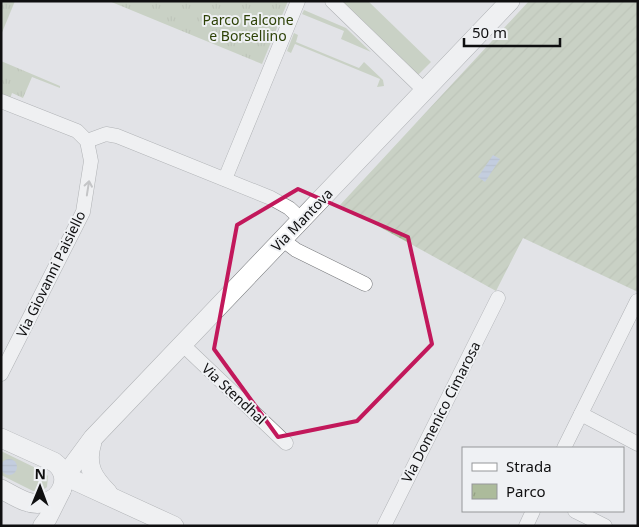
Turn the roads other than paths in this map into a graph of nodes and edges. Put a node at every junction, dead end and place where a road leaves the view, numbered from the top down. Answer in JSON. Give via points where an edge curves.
{"nodes":[{"id":1,"x":298,"y":1,"type":"edge"},
{"id":2,"x":332,"y":1,"type":"edge"},
{"id":3,"x":510,"y":1,"type":"edge"},
{"id":4,"x":425,"y":91,"type":"junction"},
{"id":5,"x":1,"y":101,"type":"edge"},
{"id":6,"x":87,"y":141,"type":"junction"},
{"id":7,"x":224,"y":179,"type":"junction"},
{"id":8,"x":302,"y":220,"type":"junction"},
{"id":9,"x":283,"y":240,"type":"junction"},
{"id":10,"x":365,"y":284,"type":"dead end"},
{"id":11,"x":498,"y":298,"type":"dead end"},
{"id":12,"x":637,"y":300,"type":"edge"},
{"id":13,"x":183,"y":344,"type":"junction"},
{"id":14,"x":1,"y":374,"type":"edge"},
{"id":15,"x":581,"y":414,"type":"junction"},
{"id":16,"x":1,"y":438,"type":"edge"},
{"id":17,"x":93,"y":438,"type":"junction"},
{"id":18,"x":286,"y":443,"type":"dead end"},
{"id":19,"x":638,"y":444,"type":"edge"},
{"id":20,"x":564,"y":447,"type":"edge"},
{"id":21,"x":48,"y":458,"type":"junction"},
{"id":22,"x":63,"y":483,"type":"junction"},
{"id":23,"x":6,"y":492,"type":"edge"},
{"id":24,"x":112,"y":498,"type":"junction"},
{"id":25,"x":533,"y":512,"type":"edge"},
{"id":26,"x":577,"y":512,"type":"edge"},
{"id":27,"x":42,"y":526,"type":"edge"},
{"id":28,"x":174,"y":526,"type":"edge"},
{"id":29,"x":384,"y":526,"type":"edge"},
{"id":30,"x":526,"y":526,"type":"edge"},
{"id":31,"x":605,"y":526,"type":"edge"}],
"edges":[{"from":1,"to":7,"type":"street"},
{"from":2,"to":4,"type":"street"},
{"from":3,"to":4,"type":"main road","name":"Via Mantova"},
{"from":4,"to":8,"type":"main road","name":"Via Mantova"},
{"from":5,"to":6,"type":"street","via":[[72,128]]},
{"from":6,"to":7,"type":"street","via":[[114,134]]},
{"from":14,"to":6,"type":"street","name":"Via Giovanni Paisiello","one_way":true,"via":[[83,212],[91,166]]},
{"from":7,"to":8,"type":"street","via":[[283,204]]},
{"from":8,"to":9,"type":"main road","name":"Via Mantova"},
{"from":9,"to":10,"type":"street","via":[[296,250]]},
{"from":9,"to":13,"type":"main road","name":"Via Mantova"},
{"from":11,"to":29,"type":"street","name":"Via Domenico Cimarosa"},
{"from":12,"to":15,"type":"street"},
{"from":13,"to":17,"type":"main road","name":"Via Mantova"},
{"from":13,"to":18,"type":"street","name":"Via Stendhal"},
{"from":15,"to":19,"type":"street"},
{"from":15,"to":20,"type":"street"},
{"from":16,"to":21,"type":"main road"},
{"from":17,"to":21,"type":"main road","name":"Via Mantova","via":[[70,454]]},
{"from":17,"to":22,"type":"main road","name":"Via Mantova"},
{"from":17,"to":24,"type":"main road","via":[[88,460],[90,469]]},
{"from":21,"to":22,"type":"main road","via":[[59,466]]},
{"from":22,"to":23,"type":"main road","via":[[51,500],[42,503]]},
{"from":22,"to":24,"type":"main road"},
{"from":22,"to":27,"type":"street"},
{"from":23,"to":27,"type":"street","via":[[29,506]]},
{"from":24,"to":28,"type":"main road"},
{"from":25,"to":30,"type":"street"},
{"from":26,"to":31,"type":"street"}]}
